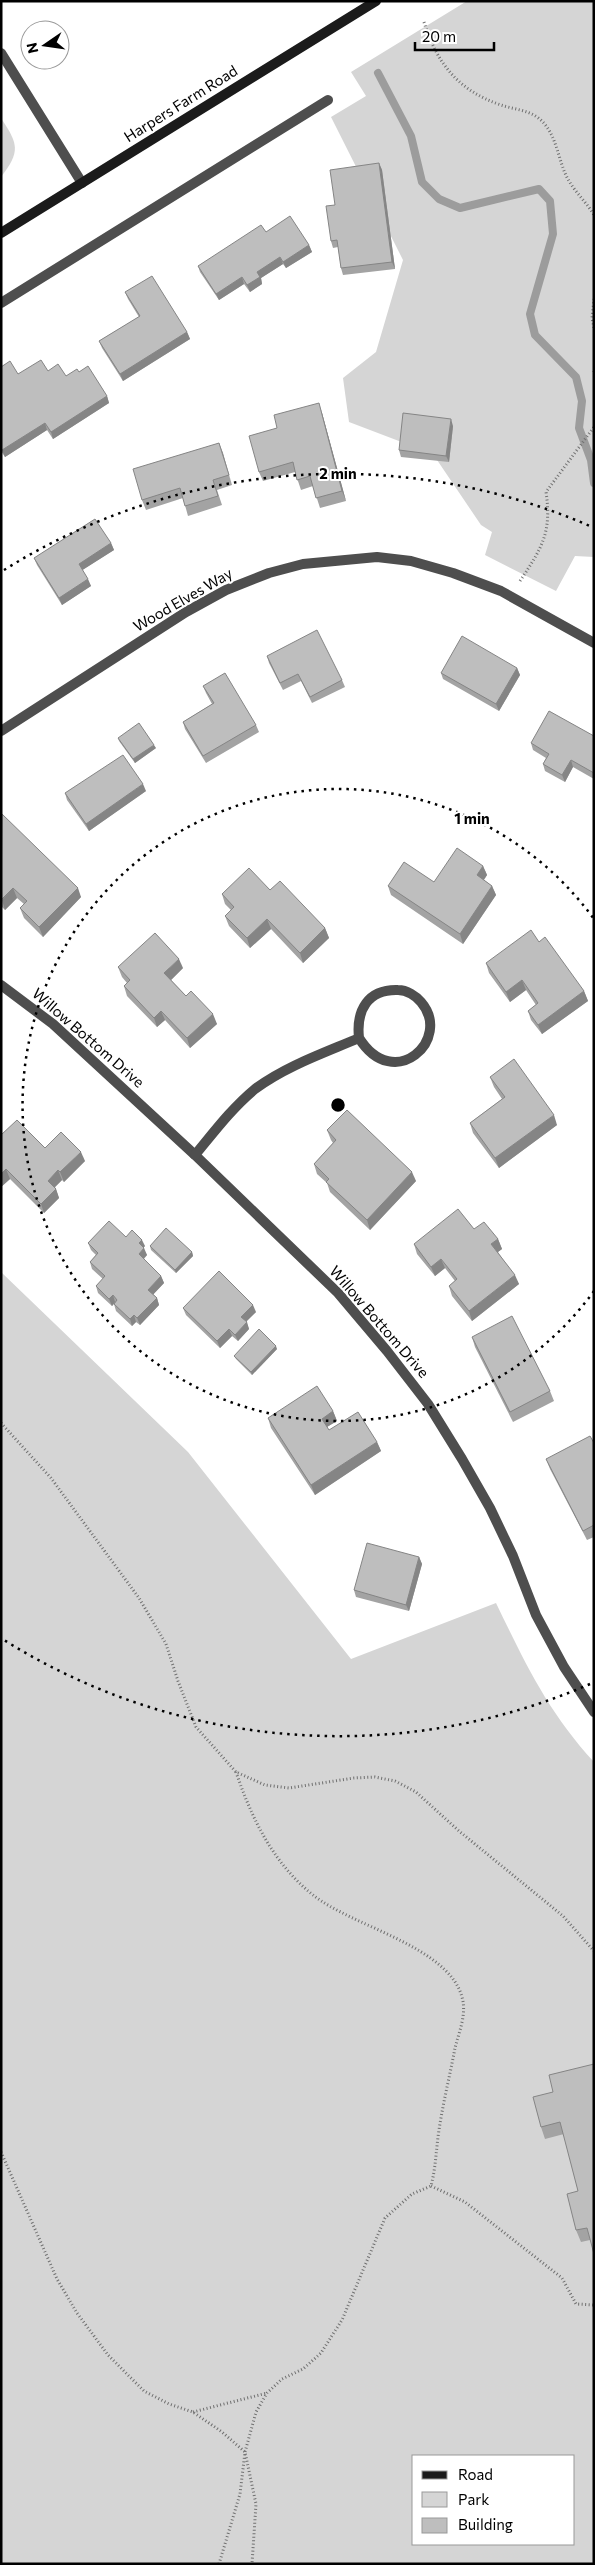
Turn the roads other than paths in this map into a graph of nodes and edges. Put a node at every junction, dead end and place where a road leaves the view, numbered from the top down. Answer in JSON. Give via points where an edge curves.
{"nodes":[{"id":1,"x":376,"y":1,"type":"edge"},
{"id":2,"x":1,"y":53,"type":"edge"},
{"id":3,"x":328,"y":100,"type":"dead end"},
{"id":4,"x":82,"y":183,"type":"junction"},
{"id":5,"x":1,"y":233,"type":"edge"},
{"id":6,"x":1,"y":304,"type":"edge"},
{"id":7,"x":594,"y":643,"type":"edge"},
{"id":8,"x":1,"y":731,"type":"edge"},
{"id":9,"x":1,"y":985,"type":"edge"},
{"id":10,"x":359,"y":1038,"type":"junction"},
{"id":11,"x":195,"y":1155,"type":"junction"},
{"id":12,"x":594,"y":1712,"type":"edge"}],
"edges":[{"from":1,"to":4,"type":"main road","name":"Harpers Farm Road"},
{"from":2,"to":4,"type":"street"},
{"from":3,"to":6,"type":"street"},
{"from":4,"to":5,"type":"main road","name":"Harpers Farm Road"},
{"from":7,"to":8,"type":"street","name":"Wood Elves Way","via":[[510,596],[453,573],[411,561],[377,557],[303,564],[269,572],[186,612]]},
{"from":9,"to":11,"type":"street","name":"Willow Bottom Drive","via":[[53,1024]]},
{"from":10,"to":10,"type":"street","via":[[367,1051],[378,1059],[393,1062],[410,1059],[420,1052],[429,1037],[430,1022],[425,1007],[417,997],[402,990],[388,990],[372,996],[362,1007],[357,1022]]},
{"from":10,"to":11,"type":"street","via":[[282,1072],[256,1089],[234,1108]]},
{"from":11,"to":12,"type":"street","name":"Willow Bottom Drive","via":[[338,1293],[428,1404],[490,1508],[536,1615],[564,1667]]}]}
